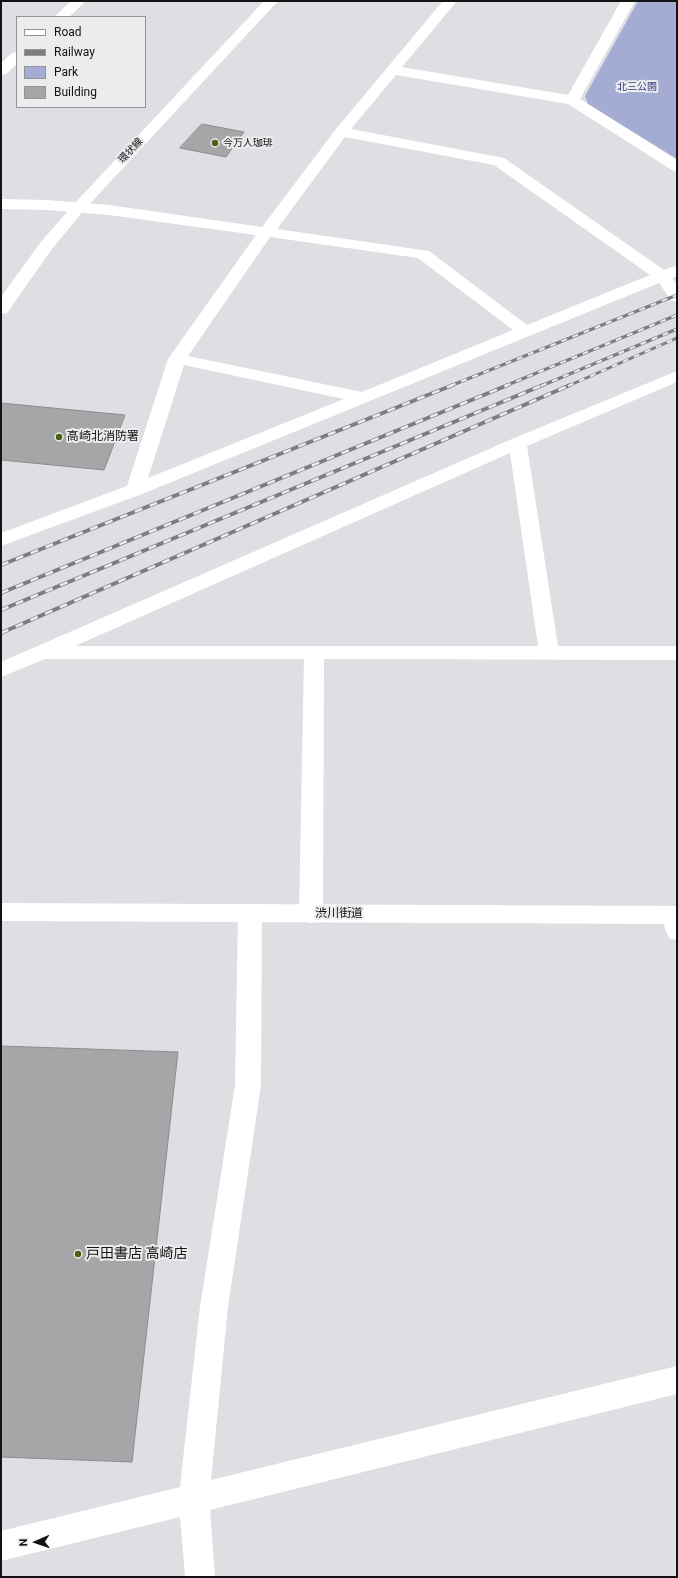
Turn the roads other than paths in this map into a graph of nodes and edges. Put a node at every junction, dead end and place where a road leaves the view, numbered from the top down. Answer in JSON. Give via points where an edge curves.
{"nodes":[{"id":1,"x":79,"y":1,"type":"edge"},
{"id":2,"x":271,"y":1,"type":"edge"},
{"id":3,"x":450,"y":1,"type":"edge"},
{"id":4,"x":628,"y":1,"type":"edge"},
{"id":5,"x":62,"y":16,"type":"edge"},
{"id":6,"x":16,"y":57,"type":"edge"},
{"id":7,"x":392,"y":70,"type":"junction"},
{"id":8,"x":1,"y":71,"type":"edge"},
{"id":9,"x":572,"y":100,"type":"junction"},
{"id":10,"x":341,"y":132,"type":"junction"},
{"id":11,"x":677,"y":167,"type":"edge"},
{"id":12,"x":1,"y":204,"type":"edge"},
{"id":13,"x":79,"y":207,"type":"junction"},
{"id":14,"x":267,"y":231,"type":"junction"},
{"id":15,"x":669,"y":273,"type":"edge"},
{"id":16,"x":677,"y":297,"type":"edge"},
{"id":17,"x":1,"y":309,"type":"edge"},
{"id":18,"x":525,"y":331,"type":"junction"},
{"id":19,"x":177,"y":358,"type":"junction"},
{"id":20,"x":677,"y":376,"type":"edge"},
{"id":21,"x":362,"y":397,"type":"junction"},
{"id":22,"x":518,"y":443,"type":"junction"},
{"id":23,"x":135,"y":490,"type":"junction"},
{"id":24,"x":1,"y":540,"type":"edge"},
{"id":25,"x":314,"y":652,"type":"junction"},
{"id":26,"x":39,"y":653,"type":"junction"},
{"id":27,"x":549,"y":653,"type":"junction"},
{"id":28,"x":677,"y":653,"type":"edge"},
{"id":29,"x":1,"y":670,"type":"edge"},
{"id":30,"x":1,"y":912,"type":"edge"},
{"id":31,"x":250,"y":914,"type":"junction"},
{"id":32,"x":311,"y":914,"type":"junction"},
{"id":33,"x":676,"y":921,"type":"edge"},
{"id":34,"x":677,"y":1380,"type":"edge"},
{"id":35,"x":194,"y":1498,"type":"junction"},
{"id":36,"x":1,"y":1546,"type":"edge"},
{"id":37,"x":200,"y":1577,"type":"edge"}],
"edges":[{"from":1,"to":5,"type":"street"},
{"from":2,"to":13,"type":"street","name":"環状線"},
{"from":3,"to":7,"type":"street"},
{"from":4,"to":9,"type":"street"},
{"from":6,"to":8,"type":"street"},
{"from":7,"to":9,"type":"street"},
{"from":7,"to":10,"type":"street"},
{"from":9,"to":11,"type":"street"},
{"from":10,"to":14,"type":"street"},
{"from":10,"to":15,"type":"street","via":[[499,161]]},
{"from":12,"to":13,"type":"street"},
{"from":13,"to":14,"type":"street"},
{"from":13,"to":17,"type":"street","name":"環状線","via":[[46,246]]},
{"from":14,"to":18,"type":"street","via":[[423,254]]},
{"from":14,"to":19,"type":"street"},
{"from":15,"to":16,"type":"street"},
{"from":15,"to":18,"type":"street"},
{"from":18,"to":21,"type":"street"},
{"from":19,"to":21,"type":"street"},
{"from":19,"to":23,"type":"street"},
{"from":20,"to":22,"type":"street"},
{"from":21,"to":23,"type":"street"},
{"from":22,"to":26,"type":"street"},
{"from":22,"to":27,"type":"street"},
{"from":23,"to":24,"type":"street"},
{"from":25,"to":26,"type":"street"},
{"from":25,"to":27,"type":"street"},
{"from":25,"to":32,"type":"street"},
{"from":26,"to":29,"type":"street"},
{"from":27,"to":28,"type":"street"},
{"from":30,"to":31,"type":"street","name":"渋川街道"},
{"from":31,"to":32,"type":"street","name":"渋川街道"},
{"from":31,"to":35,"type":"street","via":[[248,1085],[214,1307]]},
{"from":32,"to":33,"type":"street","name":"渋川街道"},
{"from":34,"to":35,"type":"street"},
{"from":35,"to":36,"type":"street"},
{"from":35,"to":37,"type":"street"}]}
